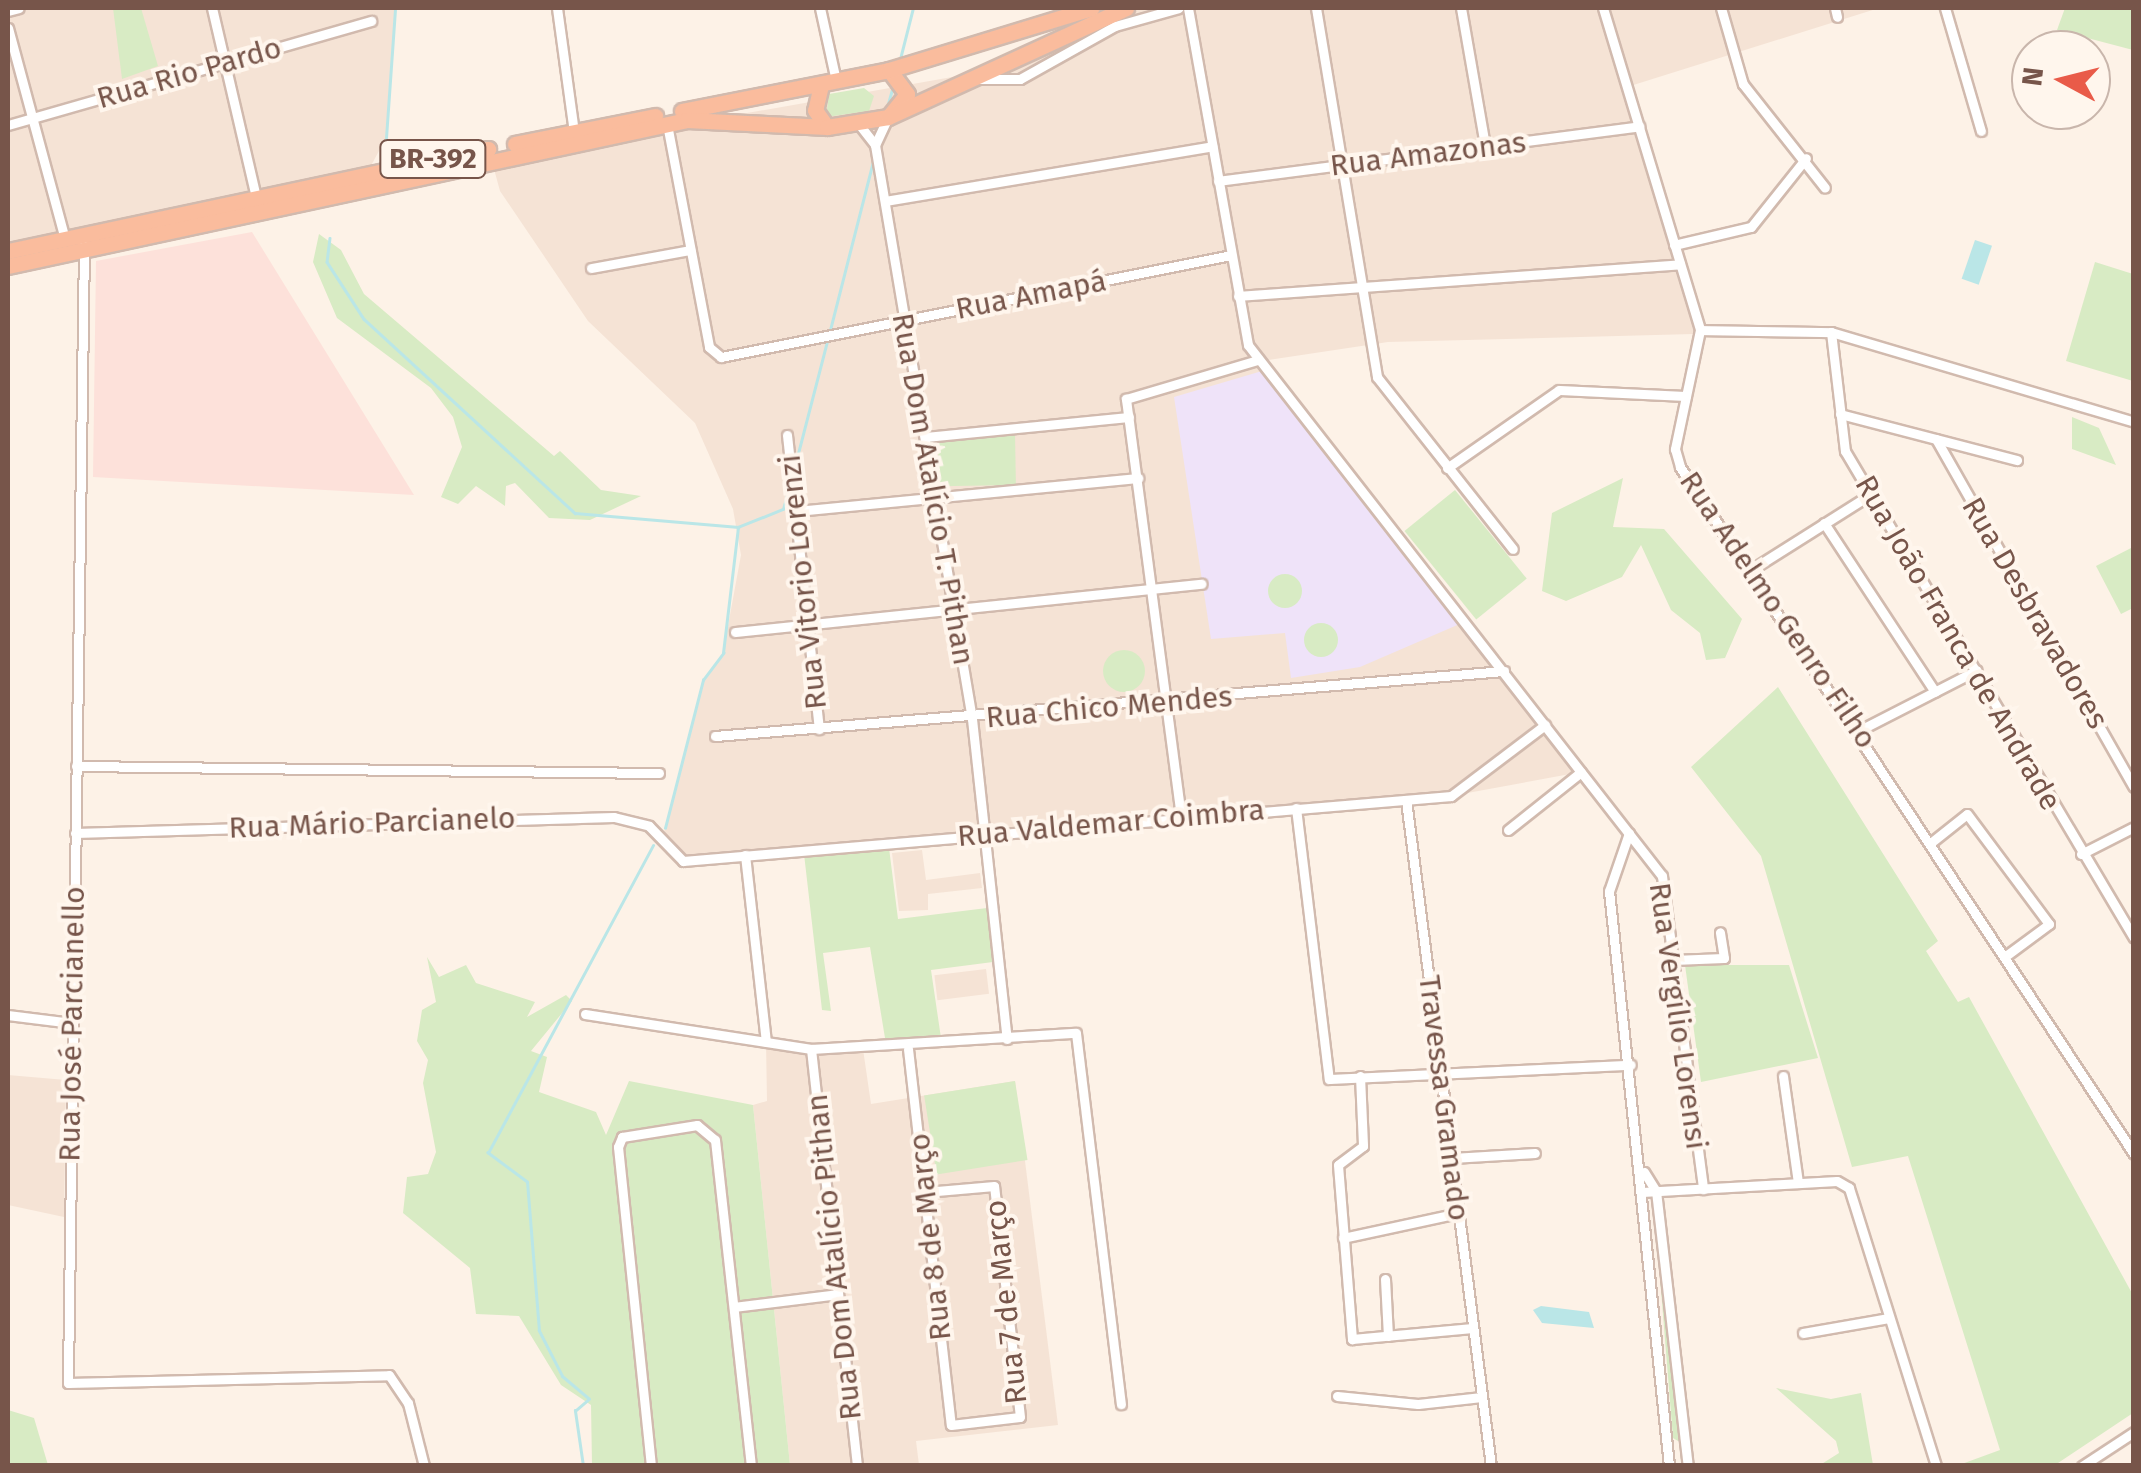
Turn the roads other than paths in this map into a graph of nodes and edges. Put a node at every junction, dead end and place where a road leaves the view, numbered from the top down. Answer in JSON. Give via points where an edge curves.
{"nodes":[{"id":1,"x":19,"y":8,"type":"edge"},
{"id":2,"x":212,"y":8,"type":"edge"},
{"id":3,"x":557,"y":8,"type":"edge"},
{"id":4,"x":820,"y":8,"type":"edge"},
{"id":5,"x":1092,"y":8,"type":"edge"},
{"id":6,"x":1126,"y":8,"type":"edge"},
{"id":7,"x":1179,"y":8,"type":"edge"},
{"id":8,"x":1188,"y":8,"type":"edge"},
{"id":9,"x":1316,"y":8,"type":"edge"},
{"id":10,"x":1461,"y":8,"type":"edge"},
{"id":11,"x":1603,"y":8,"type":"edge"},
{"id":12,"x":1720,"y":8,"type":"edge"},
{"id":13,"x":1945,"y":8,"type":"edge"},
{"id":14,"x":8,"y":11,"type":"edge"},
{"id":15,"x":371,"y":21,"type":"dead end"},
{"id":16,"x":8,"y":28,"type":"edge"},
{"id":17,"x":227,"y":62,"type":"junction"},
{"id":18,"x":992,"y":66,"type":"junction"},
{"id":19,"x":889,"y":70,"type":"junction"},
{"id":20,"x":963,"y":79,"type":"junction"},
{"id":21,"x":1007,"y":81,"type":"junction"},
{"id":22,"x":829,"y":83,"type":"junction"},
{"id":23,"x":888,"y":117,"type":"junction"},
{"id":24,"x":34,"y":118,"type":"junction"},
{"id":25,"x":858,"y":123,"type":"junction"},
{"id":26,"x":667,"y":124,"type":"junction"},
{"id":27,"x":8,"y":125,"type":"edge"},
{"id":28,"x":1639,"y":126,"type":"junction"},
{"id":29,"x":827,"y":127,"type":"junction"},
{"id":30,"x":1980,"y":131,"type":"dead end"},
{"id":31,"x":574,"y":132,"type":"junction"},
{"id":32,"x":875,"y":145,"type":"junction"},
{"id":33,"x":1212,"y":146,"type":"junction"},
{"id":34,"x":1485,"y":146,"type":"junction"},
{"id":35,"x":1806,"y":158,"type":"junction"},
{"id":36,"x":1341,"y":165,"type":"junction"},
{"id":37,"x":1218,"y":181,"type":"junction"},
{"id":38,"x":1825,"y":188,"type":"dead end"},
{"id":39,"x":255,"y":192,"type":"junction"},
{"id":40,"x":885,"y":201,"type":"junction"},
{"id":41,"x":64,"y":236,"type":"junction"},
{"id":42,"x":84,"y":245,"type":"junction"},
{"id":43,"x":1674,"y":245,"type":"junction"},
{"id":44,"x":8,"y":250,"type":"edge"},
{"id":45,"x":690,"y":250,"type":"junction"},
{"id":46,"x":1231,"y":255,"type":"junction"},
{"id":47,"x":1680,"y":264,"type":"junction"},
{"id":48,"x":8,"y":266,"type":"edge"},
{"id":49,"x":592,"y":268,"type":"dead end"},
{"id":50,"x":1363,"y":287,"type":"junction"},
{"id":51,"x":1238,"y":296,"type":"junction"},
{"id":52,"x":905,"y":320,"type":"junction"},
{"id":53,"x":1700,"y":330,"type":"junction"},
{"id":54,"x":1831,"y":332,"type":"junction"},
{"id":55,"x":1258,"y":360,"type":"junction"},
{"id":56,"x":1686,"y":396,"type":"junction"},
{"id":57,"x":1840,"y":414,"type":"junction"},
{"id":58,"x":1128,"y":417,"type":"junction"},
{"id":59,"x":2134,"y":422,"type":"edge"},
{"id":60,"x":788,"y":435,"type":"dead end"},
{"id":61,"x":925,"y":437,"type":"junction"},
{"id":62,"x":1936,"y":439,"type":"junction"},
{"id":63,"x":2018,"y":460,"type":"dead end"},
{"id":64,"x":1447,"y":468,"type":"junction"},
{"id":65,"x":1138,"y":478,"type":"junction"},
{"id":66,"x":1871,"y":494,"type":"junction"},
{"id":67,"x":935,"y":498,"type":"junction"},
{"id":68,"x":796,"y":512,"type":"junction"},
{"id":69,"x":1824,"y":523,"type":"junction"},
{"id":70,"x":1513,"y":549,"type":"dead end"},
{"id":71,"x":1754,"y":568,"type":"junction"},
{"id":72,"x":1202,"y":584,"type":"dead end"},
{"id":73,"x":1155,"y":589,"type":"junction"},
{"id":74,"x":954,"y":610,"type":"junction"},
{"id":75,"x":808,"y":624,"type":"junction"},
{"id":76,"x":735,"y":632,"type":"dead end"},
{"id":77,"x":1977,"y":670,"type":"junction"},
{"id":78,"x":1504,"y":672,"type":"junction"},
{"id":79,"x":1934,"y":692,"type":"junction"},
{"id":80,"x":1172,"y":701,"type":"junction"},
{"id":81,"x":972,"y":719,"type":"junction"},
{"id":82,"x":1545,"y":725,"type":"junction"},
{"id":83,"x":819,"y":729,"type":"junction"},
{"id":84,"x":1860,"y":730,"type":"junction"},
{"id":85,"x":715,"y":736,"type":"dead end"},
{"id":86,"x":76,"y":766,"type":"junction"},
{"id":87,"x":1581,"y":772,"type":"junction"},
{"id":88,"x":659,"y":773,"type":"dead end"},
{"id":89,"x":2134,"y":787,"type":"edge"},
{"id":90,"x":1406,"y":800,"type":"junction"},
{"id":91,"x":1296,"y":808,"type":"junction"},
{"id":92,"x":1181,"y":817,"type":"junction"},
{"id":93,"x":2134,"y":826,"type":"edge"},
{"id":94,"x":1508,"y":830,"type":"dead end"},
{"id":95,"x":74,"y":833,"type":"junction"},
{"id":96,"x":986,"y":833,"type":"junction"},
{"id":97,"x":1629,"y":833,"type":"junction"},
{"id":98,"x":662,"y":840,"type":"joint"},
{"id":99,"x":1933,"y":841,"type":"junction"},
{"id":100,"x":2081,"y":854,"type":"junction"},
{"id":101,"x":745,"y":855,"type":"junction"},
{"id":102,"x":1720,"y":932,"type":"dead end"},
{"id":103,"x":2134,"y":938,"type":"edge"},
{"id":104,"x":2007,"y":955,"type":"junction"},
{"id":105,"x":1673,"y":960,"type":"junction"},
{"id":106,"x":585,"y":1014,"type":"dead end"},
{"id":107,"x":8,"y":1015,"type":"edge"},
{"id":108,"x":72,"y":1024,"type":"junction"},
{"id":109,"x":1008,"y":1040,"type":"junction"},
{"id":110,"x":766,"y":1042,"type":"junction"},
{"id":111,"x":811,"y":1048,"type":"junction"},
{"id":112,"x":908,"y":1048,"type":"junction"},
{"id":113,"x":1631,"y":1065,"type":"junction"},
{"id":114,"x":1442,"y":1068,"type":"junction"},
{"id":115,"x":1360,"y":1076,"type":"junction"},
{"id":116,"x":1783,"y":1076,"type":"dead end"},
{"id":117,"x":1534,"y":1153,"type":"dead end"},
{"id":118,"x":2134,"y":1154,"type":"edge"},
{"id":119,"x":1452,"y":1158,"type":"junction"},
{"id":120,"x":1644,"y":1172,"type":"junction"},
{"id":121,"x":1798,"y":1183,"type":"junction"},
{"id":122,"x":1703,"y":1188,"type":"junction"},
{"id":123,"x":1656,"y":1191,"type":"junction"},
{"id":124,"x":925,"y":1192,"type":"junction"},
{"id":125,"x":1642,"y":1192,"type":"junction"},
{"id":126,"x":1459,"y":1213,"type":"junction"},
{"id":127,"x":1343,"y":1238,"type":"junction"},
{"id":128,"x":1385,"y":1279,"type":"dead end"},
{"id":129,"x":838,"y":1294,"type":"junction"},
{"id":130,"x":734,"y":1307,"type":"junction"},
{"id":131,"x":1889,"y":1318,"type":"junction"},
{"id":132,"x":1473,"y":1328,"type":"junction"},
{"id":133,"x":1803,"y":1334,"type":"dead end"},
{"id":134,"x":1388,"y":1336,"type":"junction"},
{"id":135,"x":1337,"y":1396,"type":"dead end"},
{"id":136,"x":1482,"y":1397,"type":"junction"},
{"id":137,"x":1121,"y":1404,"type":"dead end"},
{"id":138,"x":951,"y":1426,"type":"joint"},
{"id":139,"x":2134,"y":1432,"type":"edge"},
{"id":140,"x":1667,"y":1448,"type":"junction"},
{"id":141,"x":1686,"y":1448,"type":"junction"},
{"id":142,"x":424,"y":1466,"type":"edge"},
{"id":143,"x":651,"y":1466,"type":"edge"},
{"id":144,"x":751,"y":1466,"type":"edge"},
{"id":145,"x":858,"y":1466,"type":"edge"},
{"id":146,"x":1491,"y":1466,"type":"edge"},
{"id":147,"x":1669,"y":1466,"type":"edge"},
{"id":148,"x":1688,"y":1466,"type":"edge"},
{"id":149,"x":1936,"y":1466,"type":"edge"},
{"id":150,"x":2082,"y":1466,"type":"edge"}],
"edges":[{"from":1,"to":14,"type":"street"},
{"from":2,"to":17,"type":"street"},
{"from":3,"to":31,"type":"street"},
{"from":4,"to":22,"type":"street"},
{"from":5,"to":19,"type":"highway","number":"BR-392"},
{"from":6,"to":18,"type":"highway","number":"BR-392"},
{"from":7,"to":21,"type":"street","via":[[1115,26]]},
{"from":8,"to":33,"type":"street"},
{"from":9,"to":36,"type":"street"},
{"from":10,"to":34,"type":"street"},
{"from":11,"to":28,"type":"street","name":"Rua Adelmo Genro Filho"},
{"from":12,"to":35,"type":"street","via":[[1743,84]]},
{"from":13,"to":30,"type":"street"},
{"from":15,"to":17,"type":"street","name":"Rua Rio Pardo"},
{"from":16,"to":24,"type":"street"},
{"from":17,"to":24,"type":"street","name":"Rua Rio Pardo"},
{"from":17,"to":39,"type":"street"},
{"from":18,"to":20,"type":"highway","number":"BR-392"},
{"from":18,"to":21,"type":"street"},
{"from":19,"to":22,"type":"highway","number":"BR-392"},
{"from":19,"to":23,"type":"highway","via":[[907,94]]},
{"from":20,"to":21,"type":"street"},
{"from":20,"to":23,"type":"highway","number":"BR-392"},
{"from":22,"to":29,"type":"highway","via":[[816,110]]},
{"from":22,"to":31,"type":"highway","number":"BR-392"},
{"from":23,"to":25,"type":"highway","number":"BR-392"},
{"from":23,"to":32,"type":"street"},
{"from":24,"to":27,"type":"street","name":"Rua Rio Pardo"},
{"from":24,"to":41,"type":"street"},
{"from":25,"to":29,"type":"highway","number":"BR-392"},
{"from":25,"to":32,"type":"street"},
{"from":26,"to":29,"type":"highway","number":"BR-392","via":[[717,116]]},
{"from":26,"to":42,"type":"highway","number":"BR-392"},
{"from":26,"to":45,"type":"street"},
{"from":28,"to":34,"type":"street","name":"Rua Amazonas"},
{"from":28,"to":43,"type":"street","name":"Rua Adelmo Genro Filho"},
{"from":31,"to":39,"type":"highway","number":"BR-392"},
{"from":32,"to":40,"type":"street","name":"Rua Dom Atalício T. Pithan"},
{"from":33,"to":37,"type":"street"},
{"from":33,"to":40,"type":"street"},
{"from":34,"to":36,"type":"street","name":"Rua Amazonas"},
{"from":35,"to":38,"type":"street"},
{"from":35,"to":43,"type":"street","via":[[1751,226]]},
{"from":36,"to":37,"type":"street","name":"Rua Amazonas"},
{"from":36,"to":50,"type":"street"},
{"from":37,"to":46,"type":"street"},
{"from":39,"to":41,"type":"highway","number":"BR-392"},
{"from":40,"to":52,"type":"street","name":"Rua Dom Atalício T. Pithan"},
{"from":41,"to":44,"type":"highway","number":"BR-392"},
{"from":42,"to":48,"type":"highway","number":"BR-392"},
{"from":42,"to":86,"type":"street","name":"Rua José Parcianello"},
{"from":43,"to":47,"type":"street","name":"Rua Adelmo Genro Filho"},
{"from":45,"to":49,"type":"street"},
{"from":45,"to":52,"type":"street","name":"Rua Amapá","via":[[713,355]]},
{"from":46,"to":51,"type":"street"},
{"from":46,"to":52,"type":"street","name":"Rua Amapá"},
{"from":47,"to":50,"type":"street"},
{"from":47,"to":53,"type":"street","name":"Rua Adelmo Genro Filho"},
{"from":50,"to":51,"type":"street"},
{"from":50,"to":64,"type":"street","via":[[1378,377]]},
{"from":51,"to":55,"type":"street"},
{"from":52,"to":61,"type":"street","name":"Rua Dom Atalício T. Pithan"},
{"from":53,"to":54,"type":"street"},
{"from":53,"to":56,"type":"street","name":"Rua Adelmo Genro Filho"},
{"from":54,"to":57,"type":"street","name":"Rua João Franca de Andrade"},
{"from":54,"to":59,"type":"street"},
{"from":55,"to":58,"type":"street","via":[[1126,399]]},
{"from":55,"to":78,"type":"street","name":"Rua Vergílio Lorensi"},
{"from":56,"to":64,"type":"street","via":[[1559,390]]},
{"from":56,"to":71,"type":"street","name":"Rua Adelmo Genro Filho","via":[[1680,467]]},
{"from":57,"to":62,"type":"street"},
{"from":57,"to":66,"type":"street","name":"Rua João Franca de Andrade","via":[[1845,451]]},
{"from":58,"to":61,"type":"street"},
{"from":58,"to":65,"type":"street"},
{"from":60,"to":68,"type":"street","name":"Rua Vitorio Lorenzi"},
{"from":61,"to":67,"type":"street","name":"Rua Dom Atalício T. Pithan"},
{"from":62,"to":63,"type":"street"},
{"from":62,"to":89,"type":"street","name":"Rua Desbravadores"},
{"from":64,"to":70,"type":"street"},
{"from":65,"to":67,"type":"street"},
{"from":65,"to":73,"type":"street"},
{"from":66,"to":69,"type":"street"},
{"from":66,"to":77,"type":"street","name":"Rua João Franca de Andrade"},
{"from":67,"to":68,"type":"street"},
{"from":67,"to":74,"type":"street","name":"Rua Dom Atalício T. Pithan"},
{"from":68,"to":75,"type":"street","name":"Rua Vitorio Lorenzi"},
{"from":69,"to":71,"type":"street"},
{"from":69,"to":79,"type":"street"},
{"from":71,"to":84,"type":"street","name":"Rua Adelmo Genro Filho"},
{"from":72,"to":73,"type":"street"},
{"from":73,"to":74,"type":"street"},
{"from":73,"to":80,"type":"street"},
{"from":74,"to":75,"type":"street"},
{"from":74,"to":81,"type":"street","name":"Rua Dom Atalício T. Pithan"},
{"from":75,"to":76,"type":"street"},
{"from":75,"to":83,"type":"street","name":"Rua Vitorio Lorenzi"},
{"from":77,"to":79,"type":"street"},
{"from":77,"to":100,"type":"street","name":"Rua João Franca de Andrade"},
{"from":78,"to":80,"type":"street","name":"Rua Chico Mendes"},
{"from":78,"to":82,"type":"street","name":"Rua Vergílio Lorensi"},
{"from":79,"to":84,"type":"street"},
{"from":80,"to":81,"type":"street","name":"Rua Chico Mendes"},
{"from":80,"to":92,"type":"street"},
{"from":81,"to":83,"type":"street","name":"Rua Chico Mendes"},
{"from":81,"to":96,"type":"street","name":"Rua Dom Atalício T. Pithan"},
{"from":82,"to":87,"type":"street","name":"Rua Vergílio Lorensi"},
{"from":82,"to":90,"type":"street","name":"Rua Valdemar Coimbra","via":[[1450,796]]},
{"from":83,"to":85,"type":"street","name":"Rua Chico Mendes"},
{"from":84,"to":99,"type":"street","name":"Rua Adelmo Genro Filho"},
{"from":86,"to":88,"type":"street"},
{"from":86,"to":95,"type":"street","name":"Rua José Parcianello"},
{"from":87,"to":94,"type":"street"},
{"from":87,"to":97,"type":"street","name":"Rua Vergílio Lorensi"},
{"from":90,"to":91,"type":"street","name":"Rua Valdemar Coimbra"},
{"from":90,"to":114,"type":"street","name":"Travessa Gramado"},
{"from":91,"to":92,"type":"street","name":"Rua Valdemar Coimbra"},
{"from":91,"to":115,"type":"street","via":[[1329,1079]]},
{"from":92,"to":96,"type":"street","name":"Rua Valdemar Coimbra"},
{"from":93,"to":100,"type":"street"},
{"from":95,"to":98,"type":"street","name":"Rua Mário Parcianelo","via":[[614,817],[636,819]]},
{"from":95,"to":108,"type":"street","name":"Rua José Parcianello"},
{"from":96,"to":101,"type":"street","name":"Rua Valdemar Coimbra"},
{"from":96,"to":109,"type":"street","name":"Rua Dom Atalício T. Pithan"},
{"from":97,"to":105,"type":"street","name":"Rua Vergílio Lorensi","via":[[1662,876]]},
{"from":97,"to":113,"type":"street","via":[[1608,891]]},
{"from":98,"to":101,"type":"street","name":"Rua Valdemar Coimbra","via":[[683,861]]},
{"from":99,"to":104,"type":"street","name":"Rua Adelmo Genro Filho"},
{"from":99,"to":104,"type":"street","via":[[1967,814],[2048,924]]},
{"from":100,"to":103,"type":"street","name":"Rua João Franca de Andrade"},
{"from":101,"to":110,"type":"street"},
{"from":102,"to":105,"type":"street","via":[[1724,958]]},
{"from":104,"to":118,"type":"street","name":"Rua Adelmo Genro Filho"},
{"from":105,"to":122,"type":"street","name":"Rua Vergílio Lorensi"},
{"from":106,"to":110,"type":"street"},
{"from":107,"to":108,"type":"street"},
{"from":108,"to":142,"type":"street","name":"Rua José Parcianello","via":[[68,1383],[389,1375],[408,1403]]},
{"from":109,"to":112,"type":"street"},
{"from":109,"to":137,"type":"street","via":[[1076,1033]]},
{"from":110,"to":111,"type":"street"},
{"from":111,"to":112,"type":"street"},
{"from":111,"to":129,"type":"street","name":"Rua Dom Atalício Pithan"},
{"from":112,"to":124,"type":"street","name":"Rua 8 de Março"},
{"from":113,"to":114,"type":"street"},
{"from":113,"to":120,"type":"street"},
{"from":114,"to":115,"type":"street"},
{"from":114,"to":119,"type":"street","name":"Travessa Gramado"},
{"from":115,"to":127,"type":"street","via":[[1363,1146],[1338,1166]]},
{"from":116,"to":121,"type":"street"},
{"from":117,"to":119,"type":"street"},
{"from":119,"to":126,"type":"street","name":"Travessa Gramado"},
{"from":120,"to":123,"type":"street"},
{"from":120,"to":125,"type":"street"},
{"from":121,"to":122,"type":"street","name":"Rua Vergílio Lorensi"},
{"from":121,"to":131,"type":"street","name":"Rua Vergílio Lorensi","via":[[1849,1188]]},
{"from":122,"to":123,"type":"street"},
{"from":123,"to":125,"type":"street"},
{"from":123,"to":141,"type":"street"},
{"from":124,"to":138,"type":"street","name":"Rua 8 de Março"},
{"from":124,"to":138,"type":"street","name":"Rua 7 de Março","via":[[994,1186],[1020,1418]]},
{"from":125,"to":140,"type":"street"},
{"from":126,"to":127,"type":"street"},
{"from":126,"to":132,"type":"street","name":"Travessa Gramado"},
{"from":127,"to":134,"type":"street","via":[[1352,1339]]},
{"from":128,"to":134,"type":"street"},
{"from":129,"to":130,"type":"street"},
{"from":129,"to":145,"type":"street","name":"Rua Dom Atalício Pithan"},
{"from":130,"to":143,"type":"street","via":[[707,1127],[622,1137]]},
{"from":130,"to":144,"type":"street"},
{"from":131,"to":133,"type":"street"},
{"from":131,"to":149,"type":"street","name":"Rua Vergílio Lorensi"},
{"from":132,"to":134,"type":"street"},
{"from":132,"to":136,"type":"street","name":"Travessa Gramado"},
{"from":135,"to":136,"type":"street","via":[[1418,1404]]},
{"from":136,"to":146,"type":"street","name":"Travessa Gramado"},
{"from":139,"to":150,"type":"street"},
{"from":140,"to":141,"type":"street"},
{"from":140,"to":147,"type":"street"},
{"from":141,"to":148,"type":"street"}]}
